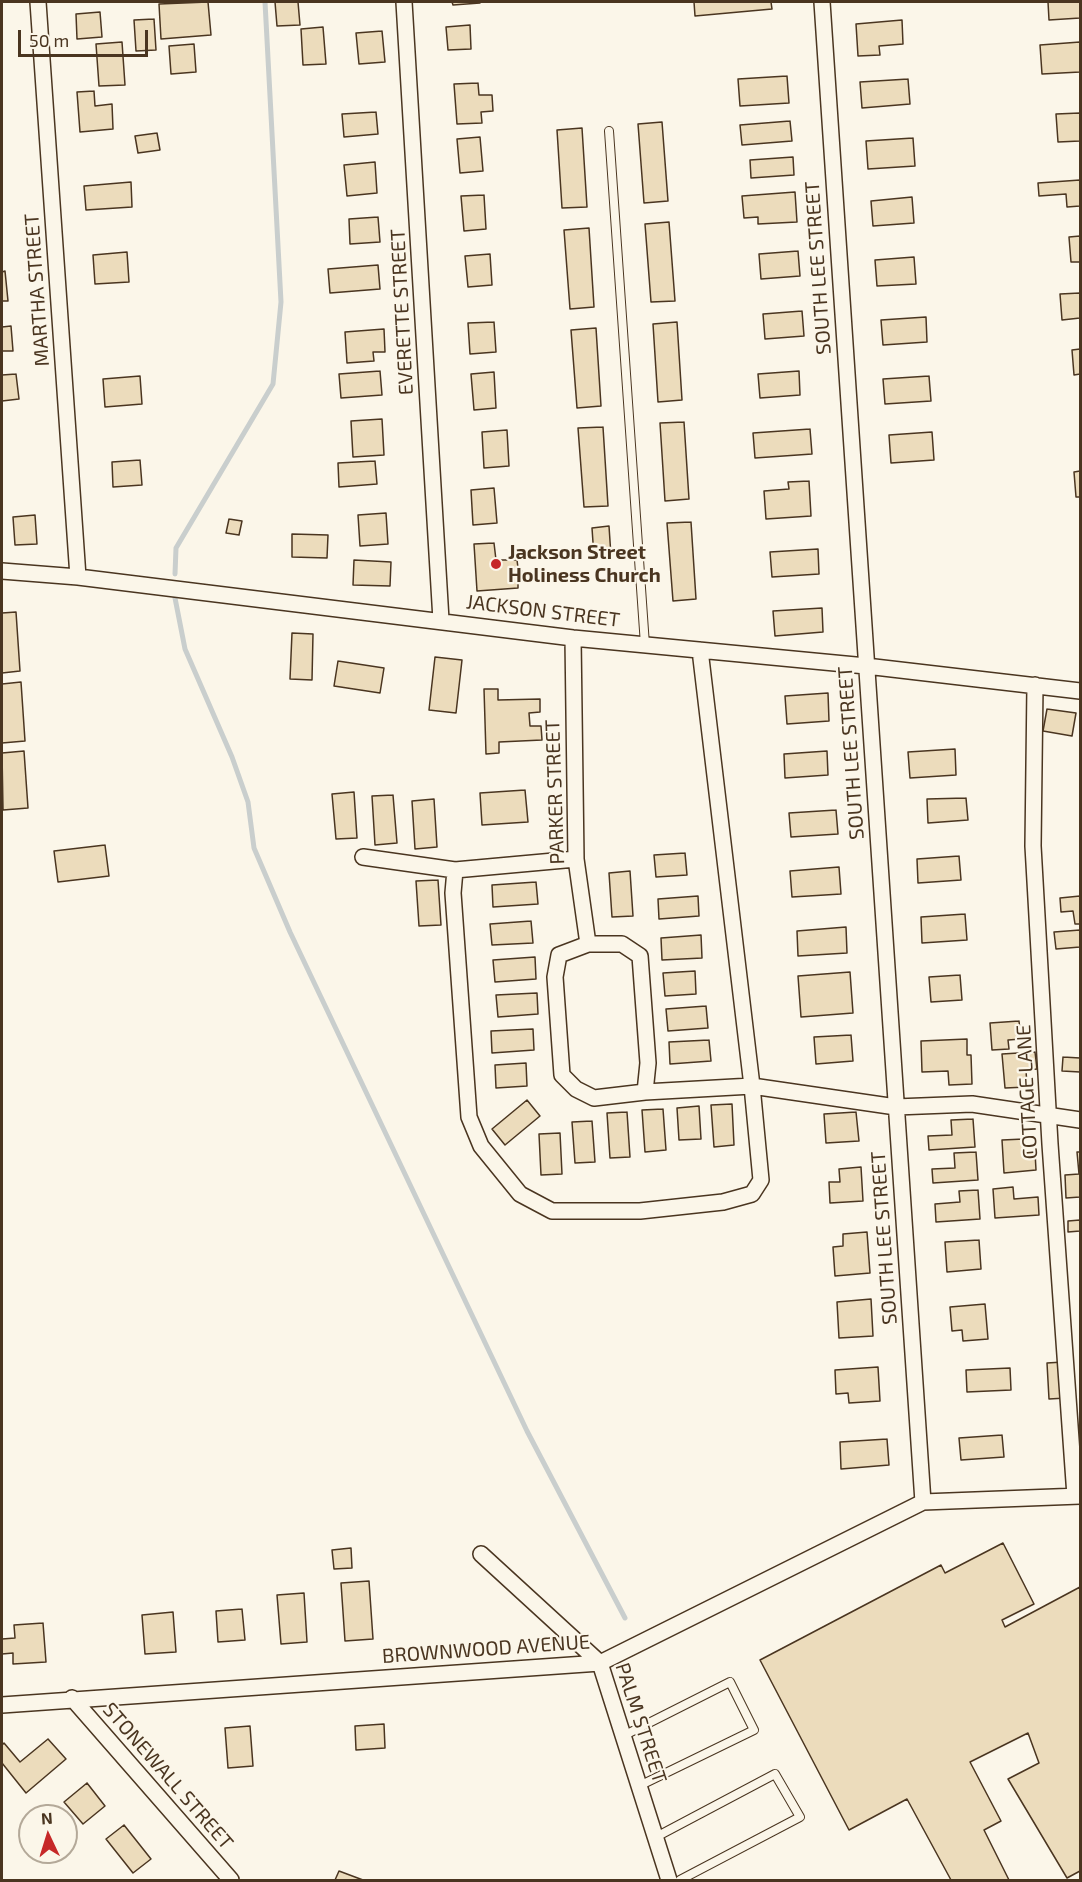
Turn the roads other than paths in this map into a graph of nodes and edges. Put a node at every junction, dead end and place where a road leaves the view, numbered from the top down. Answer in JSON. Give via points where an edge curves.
{"nodes":[{"id":1,"x":38,"y":2,"type":"edge"},
{"id":2,"x":404,"y":2,"type":"edge"},
{"id":3,"x":822,"y":2,"type":"edge"},
{"id":4,"x":609,"y":131,"type":"dead end"},
{"id":5,"x":2,"y":571,"type":"edge"},
{"id":6,"x":78,"y":577,"type":"junction"},
{"id":7,"x":441,"y":620,"type":"junction"},
{"id":8,"x":573,"y":638,"type":"junction"},
{"id":9,"x":645,"y":645,"type":"junction"},
{"id":10,"x":700,"y":650,"type":"junction"},
{"id":11,"x":866,"y":666,"type":"junction"},
{"id":12,"x":1035,"y":685,"type":"junction"},
{"id":13,"x":1080,"y":691,"type":"edge"},
{"id":14,"x":363,"y":857,"type":"dead end"},
{"id":15,"x":576,"y":859,"type":"junction"},
{"id":16,"x":455,"y":870,"type":"junction"},
{"id":17,"x":588,"y":944,"type":"junction"},
{"id":18,"x":752,"y":1086,"type":"junction"},
{"id":19,"x":645,"y":1092,"type":"junction"},
{"id":20,"x":896,"y":1107,"type":"junction"},
{"id":21,"x":1048,"y":1115,"type":"junction"},
{"id":22,"x":1080,"y":1120,"type":"edge"},
{"id":23,"x":1078,"y":1496,"type":"edge"},
{"id":24,"x":923,"y":1502,"type":"junction"},
{"id":25,"x":481,"y":1554,"type":"dead end"},
{"id":26,"x":600,"y":1663,"type":"junction"},
{"id":27,"x":72,"y":1698,"type":"junction"},
{"id":28,"x":2,"y":1705,"type":"edge"},
{"id":29,"x":623,"y":1736,"type":"junction"},
{"id":30,"x":639,"y":1786,"type":"junction"},
{"id":31,"x":656,"y":1837,"type":"junction"},
{"id":32,"x":231,"y":1881,"type":"edge"},
{"id":33,"x":669,"y":1881,"type":"edge"},
{"id":34,"x":681,"y":1881,"type":"edge"}],
"edges":[{"from":1,"to":6,"type":"street","name":"MARTHA STREET"},
{"from":2,"to":7,"type":"street","name":"EVERETTE STREET"},
{"from":3,"to":11,"type":"street","name":"SOUTH LEE STREET"},
{"from":4,"to":9,"type":"lane"},
{"from":5,"to":6,"type":"street","name":"JACKSON STREET"},
{"from":6,"to":7,"type":"street","name":"JACKSON STREET"},
{"from":7,"to":8,"type":"street","name":"JACKSON STREET"},
{"from":8,"to":9,"type":"street","name":"JACKSON STREET"},
{"from":8,"to":15,"type":"street","name":"PARKER STREET"},
{"from":9,"to":10,"type":"street","name":"JACKSON STREET"},
{"from":10,"to":11,"type":"street","name":"JACKSON STREET"},
{"from":10,"to":18,"type":"street"},
{"from":11,"to":12,"type":"street","name":"JACKSON STREET"},
{"from":11,"to":20,"type":"street","name":"SOUTH LEE STREET"},
{"from":12,"to":13,"type":"street","name":"JACKSON STREET"},
{"from":12,"to":21,"type":"street","name":"COTTAGE LANE","via":[[1033,846]]},
{"from":14,"to":16,"type":"street"},
{"from":15,"to":16,"type":"street"},
{"from":15,"to":17,"type":"street","name":"PARKER STREET"},
{"from":16,"to":18,"type":"street","via":[[453,893],[469,1117],[481,1146],[520,1194],[552,1211],[640,1211],[723,1203],[752,1194],[760,1180]]},
{"from":17,"to":19,"type":"street","via":[[622,944],[640,956],[648,1063]]},
{"from":17,"to":19,"type":"street","via":[[559,955],[555,977],[562,1075],[576,1089],[594,1098]]},
{"from":18,"to":19,"type":"street"},
{"from":18,"to":20,"type":"street"},
{"from":20,"to":21,"type":"street","via":[[972,1104]]},
{"from":20,"to":24,"type":"street","name":"SOUTH LEE STREET"},
{"from":21,"to":22,"type":"street"},
{"from":21,"to":23,"type":"street","name":"COTTAGE LANE"},
{"from":23,"to":24,"type":"street","name":"BROWNWOOD AVENUE"},
{"from":24,"to":26,"type":"street","name":"BROWNWOOD AVENUE"},
{"from":25,"to":26,"type":"street","name":"PALM STREET"},
{"from":26,"to":27,"type":"street","name":"BROWNWOOD AVENUE"},
{"from":26,"to":29,"type":"street","name":"PALM STREET"},
{"from":27,"to":28,"type":"street","name":"BROWNWOOD AVENUE"},
{"from":27,"to":32,"type":"street","name":"STONEWALL STREET"},
{"from":29,"to":30,"type":"street","name":"PALM STREET"},
{"from":29,"to":30,"type":"lane","via":[[730,1682],[754,1730]]},
{"from":30,"to":31,"type":"street","name":"PALM STREET"},
{"from":31,"to":33,"type":"street","name":"PALM STREET"},
{"from":31,"to":34,"type":"lane","via":[[775,1774],[800,1817]]}]}
